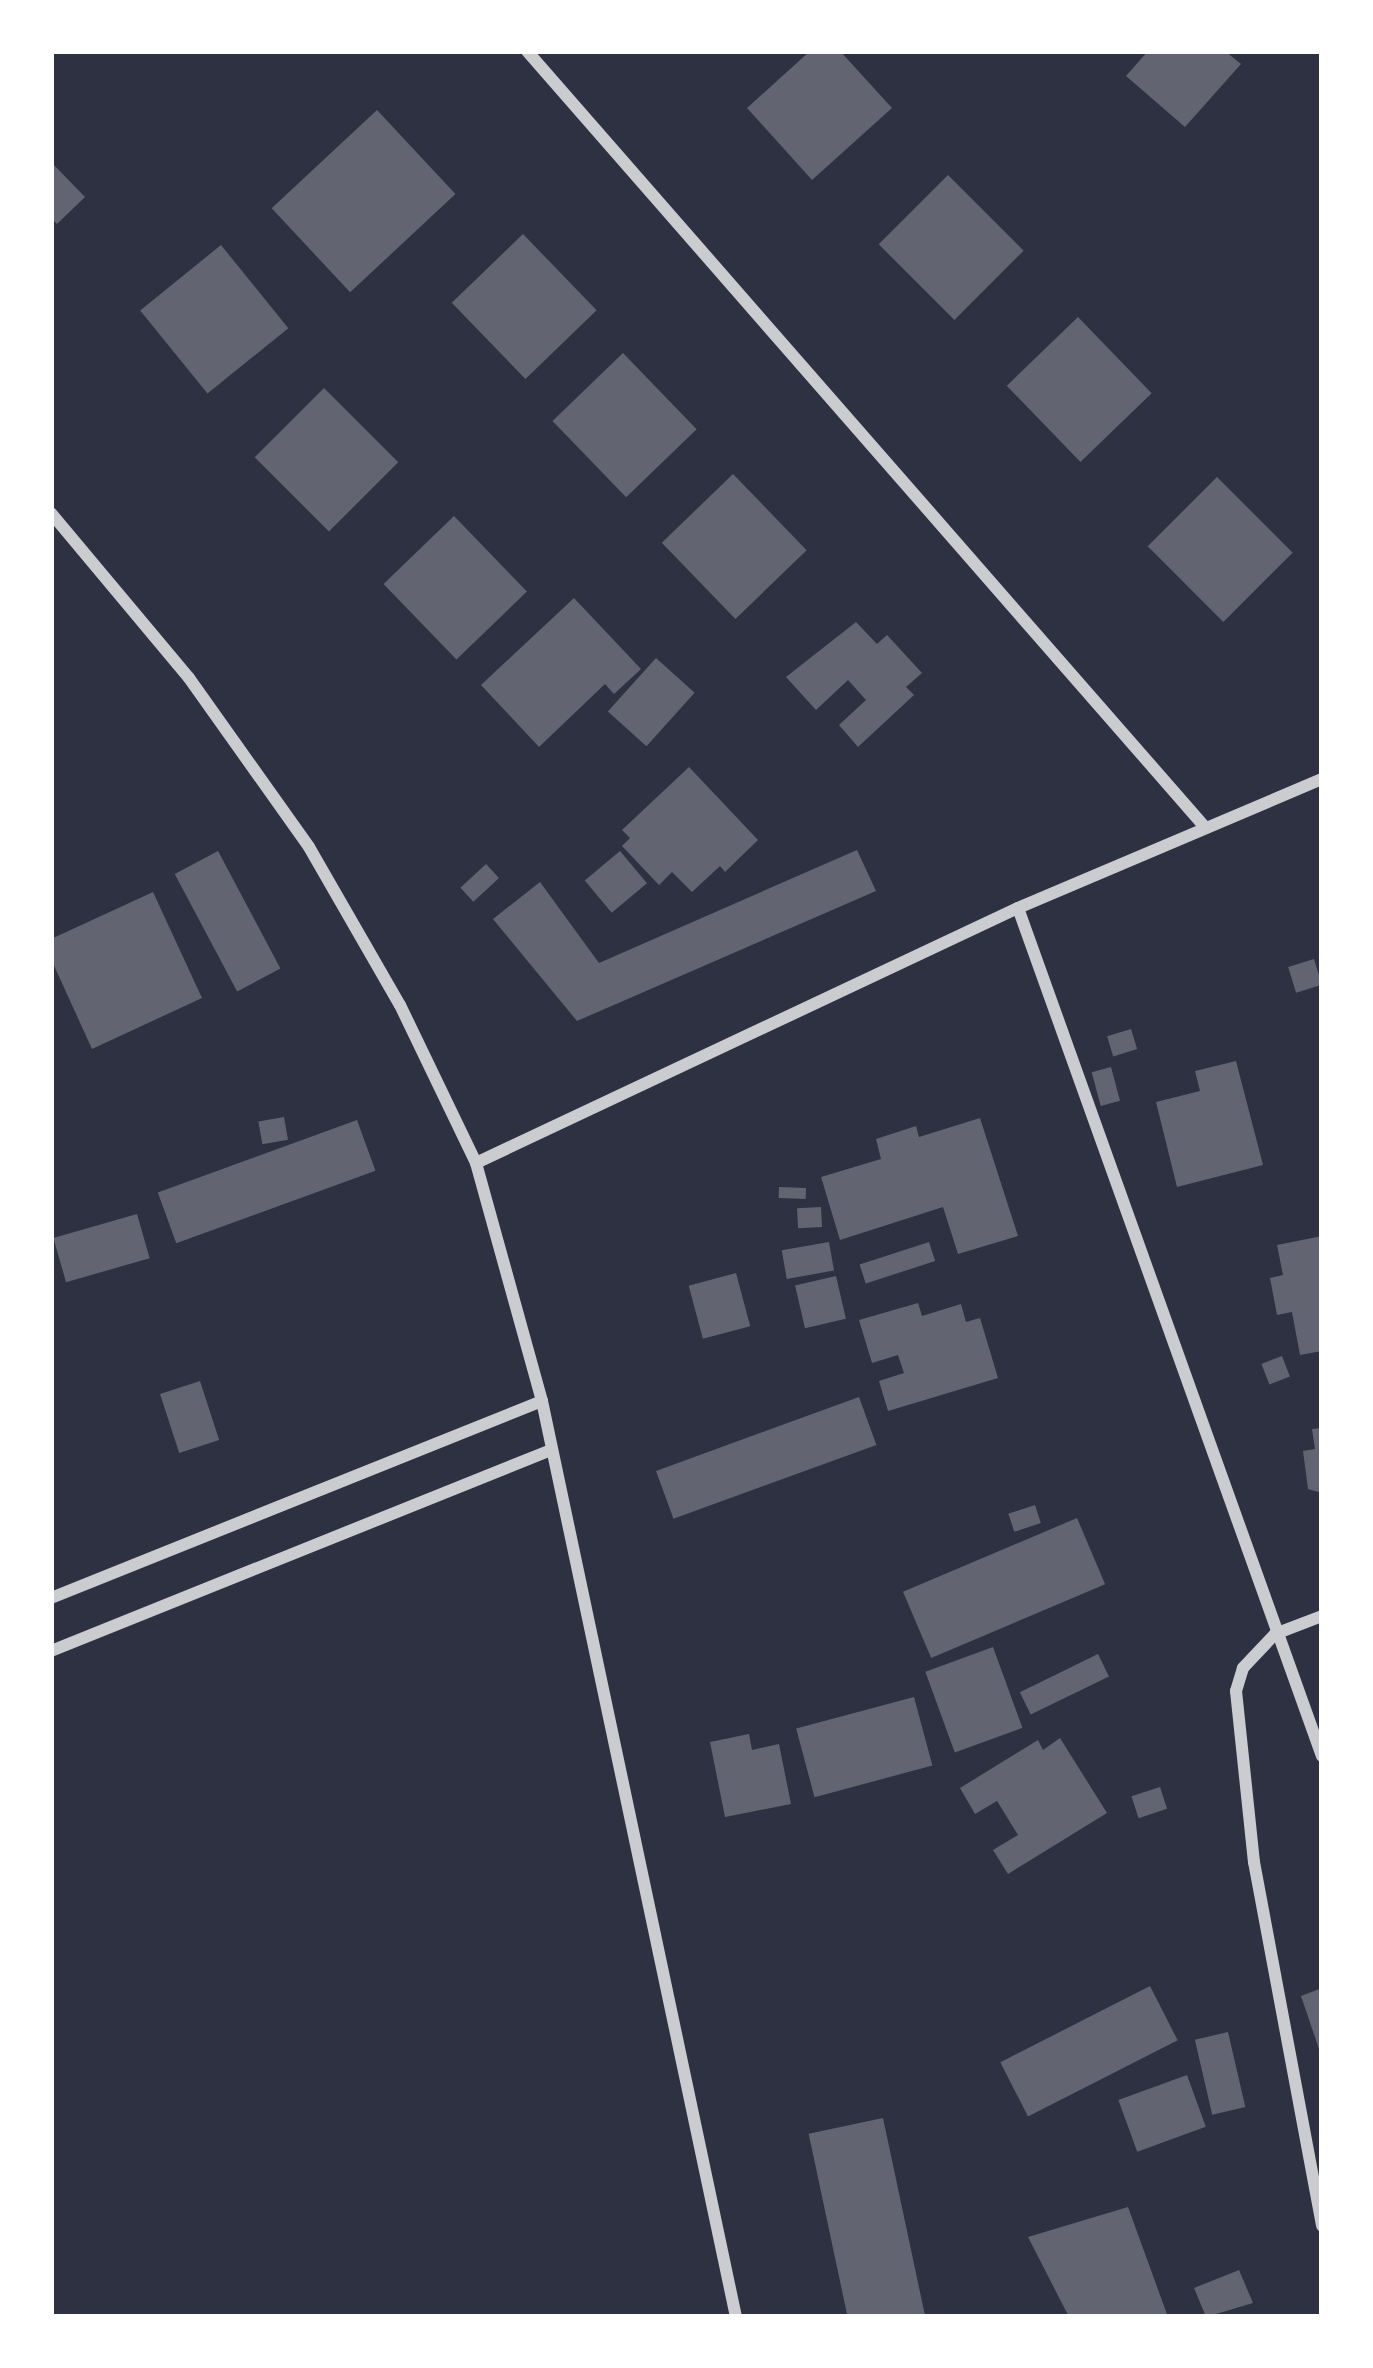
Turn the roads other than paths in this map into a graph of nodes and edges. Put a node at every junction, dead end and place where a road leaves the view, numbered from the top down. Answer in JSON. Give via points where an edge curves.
{"nodes":[{"id":1,"x":527,"y":51,"type":"edge"},
{"id":2,"x":51,"y":513,"type":"edge"},
{"id":3,"x":1322,"y":779,"type":"edge"},
{"id":4,"x":1204,"y":826,"type":"junction"},
{"id":5,"x":1018,"y":908,"type":"junction"},
{"id":6,"x":476,"y":1163,"type":"junction"},
{"id":7,"x":542,"y":1401,"type":"junction"},
{"id":8,"x":551,"y":1450,"type":"junction"},
{"id":9,"x":51,"y":1598,"type":"edge"},
{"id":10,"x":1322,"y":1616,"type":"edge"},
{"id":11,"x":1275,"y":1634,"type":"junction"},
{"id":12,"x":51,"y":1652,"type":"edge"},
{"id":13,"x":1322,"y":1756,"type":"edge"},
{"id":14,"x":1322,"y":2226,"type":"edge"},
{"id":15,"x":736,"y":2317,"type":"edge"}],
"edges":[{"from":1,"to":4,"type":"street"},
{"from":2,"to":6,"type":"street","via":[[189,679],[309,847],[400,1005]]},
{"from":3,"to":4,"type":"street"},
{"from":4,"to":5,"type":"street"},
{"from":5,"to":6,"type":"street"},
{"from":5,"to":11,"type":"street"},
{"from":6,"to":7,"type":"street"},
{"from":7,"to":8,"type":"street"},
{"from":7,"to":9,"type":"street"},
{"from":8,"to":12,"type":"street"},
{"from":8,"to":15,"type":"street"},
{"from":10,"to":11,"type":"street"},
{"from":11,"to":13,"type":"street"},
{"from":11,"to":14,"type":"street","via":[[1244,1668],[1236,1707],[1254,1862]]}]}
